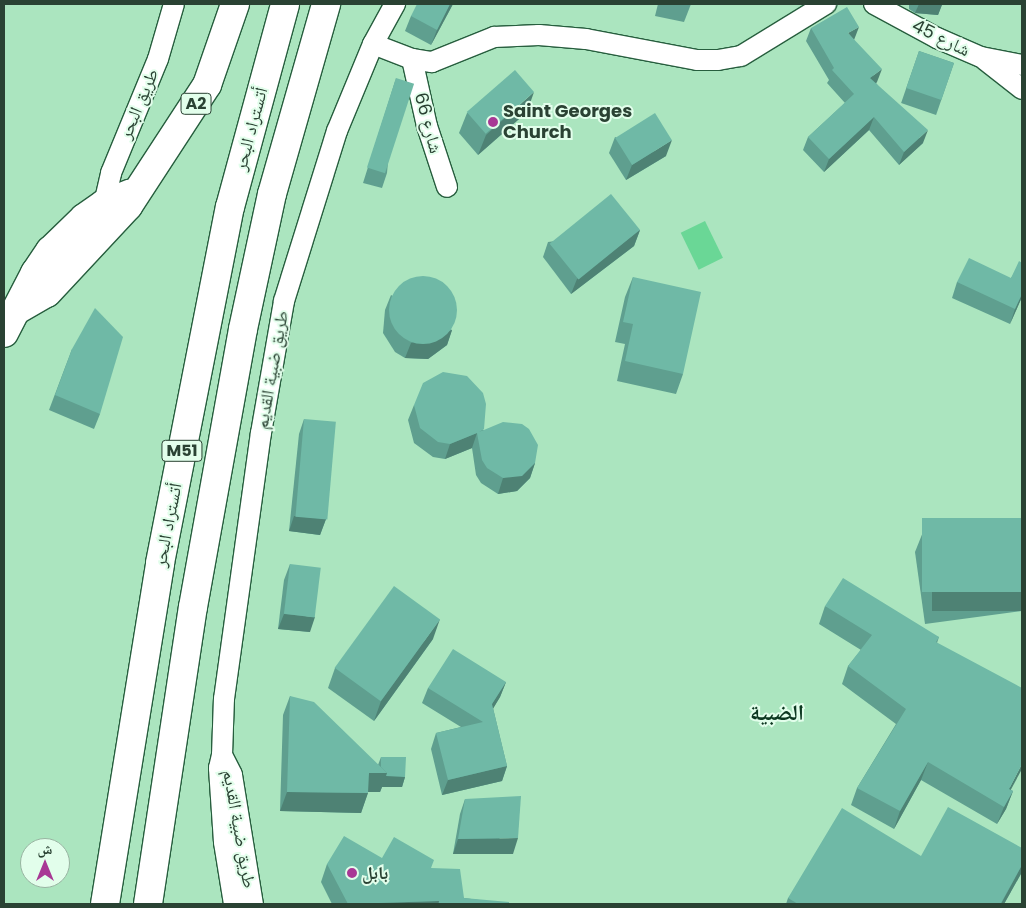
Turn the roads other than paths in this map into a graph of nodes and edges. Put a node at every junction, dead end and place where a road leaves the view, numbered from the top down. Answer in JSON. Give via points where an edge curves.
{"nodes":[{"id":1,"x":174,"y":4,"type":"edge"},
{"id":2,"x":234,"y":4,"type":"edge"},
{"id":3,"x":285,"y":4,"type":"edge"},
{"id":4,"x":326,"y":4,"type":"edge"},
{"id":5,"x":395,"y":4,"type":"edge"},
{"id":6,"x":826,"y":4,"type":"edge"},
{"id":7,"x":874,"y":4,"type":"edge"},
{"id":8,"x":811,"y":11,"type":"edge"},
{"id":9,"x":373,"y":44,"type":"junction"},
{"id":10,"x":982,"y":57,"type":"junction"},
{"id":11,"x":412,"y":59,"type":"junction"},
{"id":12,"x":1022,"y":65,"type":"edge"},
{"id":13,"x":1022,"y":90,"type":"edge"},
{"id":14,"x":447,"y":187,"type":"dead end"},
{"id":15,"x":108,"y":212,"type":"junction"},
{"id":16,"x":10,"y":321,"type":"edge"},
{"id":17,"x":222,"y":754,"type":"junction"},
{"id":18,"x":105,"y":904,"type":"edge"},
{"id":19,"x":148,"y":904,"type":"edge"},
{"id":20,"x":234,"y":904,"type":"edge"},
{"id":21,"x":253,"y":904,"type":"edge"}],
"edges":[{"from":1,"to":15,"type":"street","name":"طريق البحر","via":[[158,59],[111,173]]},
{"from":2,"to":15,"type":"highway","number":"A2","via":[[207,85],[186,122],[135,193]]},
{"from":3,"to":18,"type":"highway","name":"أتستراد البحر","number":"M51","via":[[228,216],[160,563]]},
{"from":4,"to":19,"type":"highway","number":"M51","via":[[272,194],[243,329],[193,607]]},
{"from":5,"to":9,"type":"street","name":"طريق ضبية القديم"},
{"from":6,"to":8,"type":"street"},
{"from":7,"to":10,"type":"street","name":"شارع 45"},
{"from":8,"to":11,"type":"street","via":[[741,56],[718,60],[697,60],[586,39],[539,35],[494,37],[432,62]]},
{"from":9,"to":11,"type":"street"},
{"from":9,"to":17,"type":"street","name":"طريق ضبية القديم","via":[[337,131],[284,301],[261,433],[224,699]]},
{"from":10,"to":12,"type":"street"},
{"from":10,"to":13,"type":"street"},
{"from":11,"to":14,"type":"street","name":"شارع 66","via":[[426,126]]},
{"from":15,"to":16,"type":"highway","number":"A2","via":[[61,259],[35,273]]},
{"from":17,"to":20,"type":"street","name":"طريق ضبية القديم","via":[[219,776],[224,842]]},
{"from":17,"to":21,"type":"street","name":"طريق ضبية القديم","via":[[232,775]]}]}
